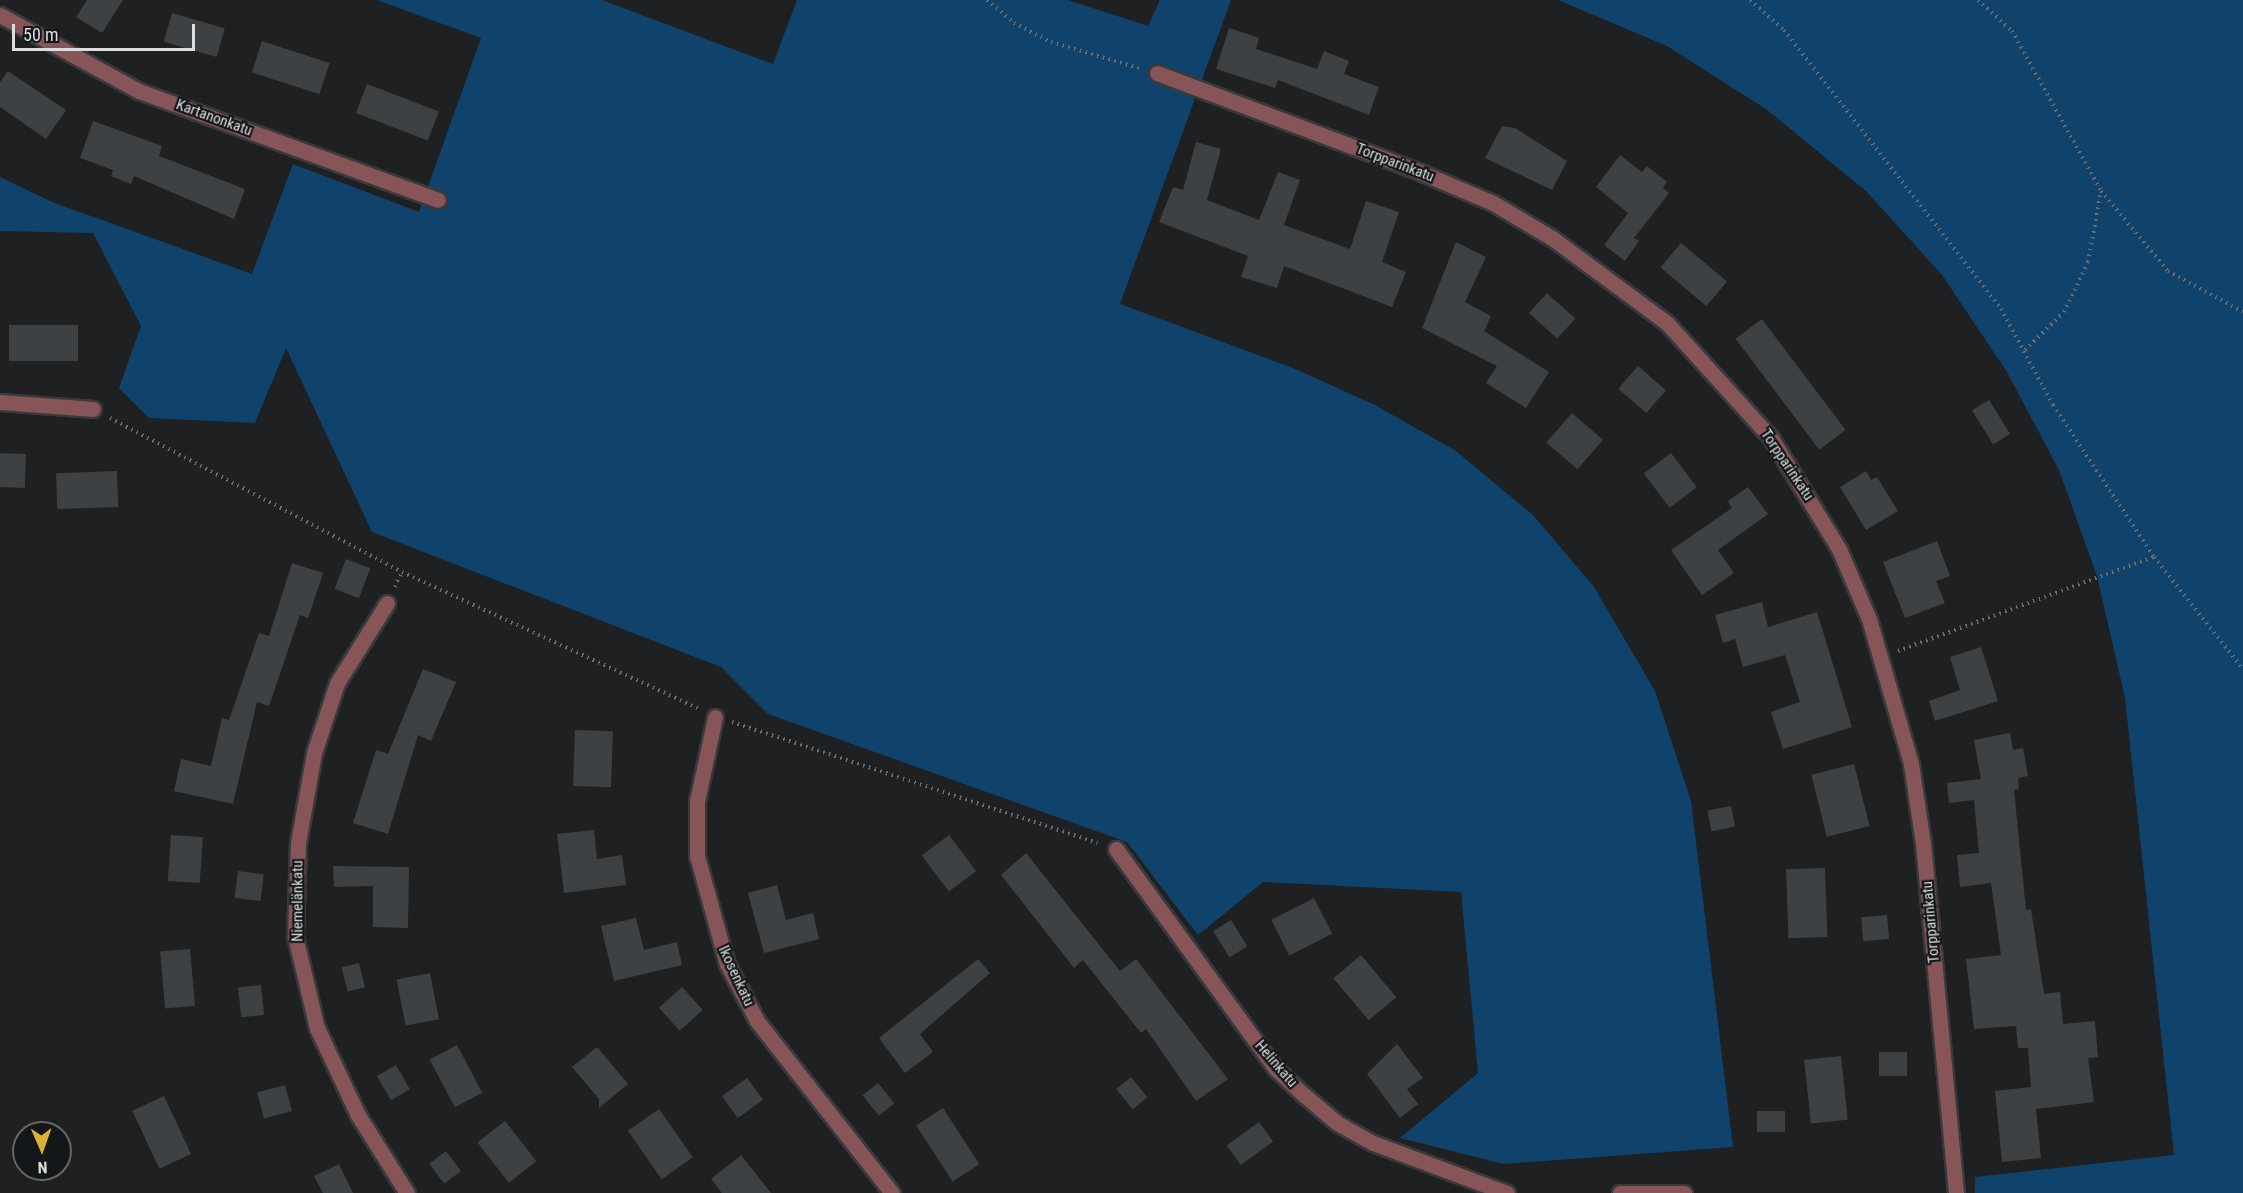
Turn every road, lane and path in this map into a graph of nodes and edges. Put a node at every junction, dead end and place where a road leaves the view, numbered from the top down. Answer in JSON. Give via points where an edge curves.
{"nodes":[{"id":1,"x":987,"y":0,"type":"edge"},
{"id":2,"x":1750,"y":0,"type":"edge"},
{"id":3,"x":1978,"y":0,"type":"edge"},
{"id":4,"x":0,"y":15,"type":"edge"},
{"id":5,"x":1157,"y":73,"type":"joint"},
{"id":6,"x":2101,"y":190,"type":"junction"},
{"id":7,"x":438,"y":200,"type":"dead end"},
{"id":8,"x":2243,"y":312,"type":"edge"},
{"id":9,"x":2025,"y":351,"type":"junction"},
{"id":10,"x":0,"y":402,"type":"edge"},
{"id":11,"x":93,"y":409,"type":"joint"},
{"id":12,"x":2154,"y":557,"type":"junction"},
{"id":13,"x":387,"y":603,"type":"dead end"},
{"id":14,"x":1881,"y":657,"type":"junction"},
{"id":15,"x":2243,"y":669,"type":"edge"},
{"id":16,"x":715,"y":717,"type":"junction"},
{"id":17,"x":1116,"y":849,"type":"joint"},
{"id":18,"x":407,"y":1193,"type":"edge"},
{"id":19,"x":892,"y":1193,"type":"edge"},
{"id":20,"x":1507,"y":1193,"type":"edge"},
{"id":21,"x":1620,"y":1193,"type":"edge"},
{"id":22,"x":1684,"y":1193,"type":"edge"},
{"id":23,"x":1956,"y":1193,"type":"edge"}],
"edges":[{"from":1,"to":5,"type":"path","via":[[1014,23],[1051,42]]},
{"from":2,"to":9,"type":"path","via":[[1784,30],[2001,309]]},
{"from":3,"to":6,"type":"path","via":[[2012,31]]},
{"from":4,"to":7,"type":"street","name":"Kartanonkatu","via":[[139,91]]},
{"from":5,"to":14,"type":"street","name":"Torpparinkatu","via":[[1493,203],[1552,238],[1666,322],[1771,438],[1809,496],[1839,549]]},
{"from":6,"to":8,"type":"path","via":[[2168,271]]},
{"from":6,"to":9,"type":"path","via":[[2083,272],[2064,312]]},
{"from":9,"to":12,"type":"path","via":[[2053,405]]},
{"from":10,"to":11,"type":"street"},
{"from":11,"to":16,"type":"path","via":[[402,572]]},
{"from":12,"to":14,"type":"path"},
{"from":12,"to":15,"type":"path"},
{"from":13,"to":18,"type":"street","name":"Niemelänkatu","via":[[337,683],[314,753],[298,843],[295,936],[317,1028],[358,1115]]},
{"from":14,"to":23,"type":"street","name":"Torpparinkatu","via":[[1911,764],[1923,843]]},
{"from":16,"to":17,"type":"path"},
{"from":16,"to":19,"type":"street","name":"Ikosenkatu","via":[[698,801],[697,856],[728,964],[757,1021]]},
{"from":17,"to":20,"type":"street","name":"Helinkatu","via":[[1276,1069],[1304,1095],[1337,1123],[1373,1143]]},
{"from":21,"to":22,"type":"street"}]}
